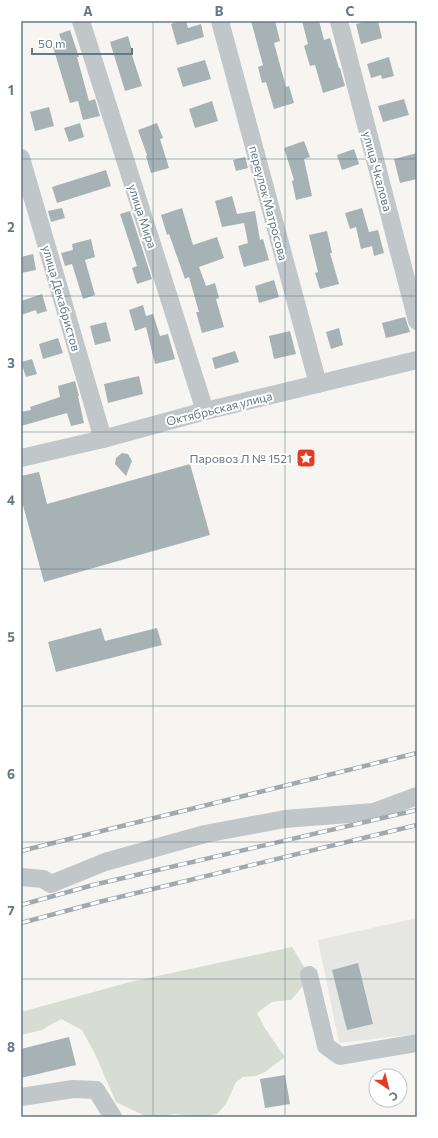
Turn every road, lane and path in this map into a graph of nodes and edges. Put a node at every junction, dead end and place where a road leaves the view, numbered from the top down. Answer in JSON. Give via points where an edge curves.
{"nodes":[{"id":1,"x":81,"y":21,"type":"edge"},
{"id":2,"x":220,"y":21,"type":"edge"},
{"id":3,"x":339,"y":21,"type":"edge"},
{"id":4,"x":21,"y":158,"type":"edge"},
{"id":5,"x":417,"y":321,"type":"edge"},
{"id":6,"x":417,"y":360,"type":"edge"},
{"id":7,"x":318,"y":384,"type":"junction"},
{"id":8,"x":205,"y":411,"type":"junction"},
{"id":9,"x":103,"y":438,"type":"junction"},
{"id":10,"x":21,"y":458,"type":"edge"},
{"id":11,"x":417,"y":796,"type":"edge"},
{"id":12,"x":21,"y":877,"type":"edge"},
{"id":13,"x":309,"y":975,"type":"dead end"},
{"id":14,"x":417,"y":1043,"type":"edge"},
{"id":15,"x":21,"y":1097,"type":"edge"},
{"id":16,"x":113,"y":1117,"type":"edge"}],
"edges":[{"from":1,"to":8,"type":"street","name":"улица Мира"},
{"from":2,"to":7,"type":"street","name":"переулок Матросова"},
{"from":3,"to":5,"type":"street","name":"улица Чкалова"},
{"from":4,"to":9,"type":"street","name":"улица Декабристов"},
{"from":6,"to":7,"type":"street","name":"Октябрьская улица"},
{"from":7,"to":8,"type":"street","name":"Октябрьская улица"},
{"from":8,"to":9,"type":"street","name":"Октябрьская улица"},
{"from":9,"to":10,"type":"street","name":"Октябрьская улица"},
{"from":11,"to":12,"type":"street","via":[[374,812],[285,819],[205,834],[105,862],[51,884],[42,879]]},
{"from":13,"to":14,"type":"street","via":[[326,1046],[340,1056]]},
{"from":15,"to":16,"type":"street","via":[[73,1089],[96,1090]]}]}
